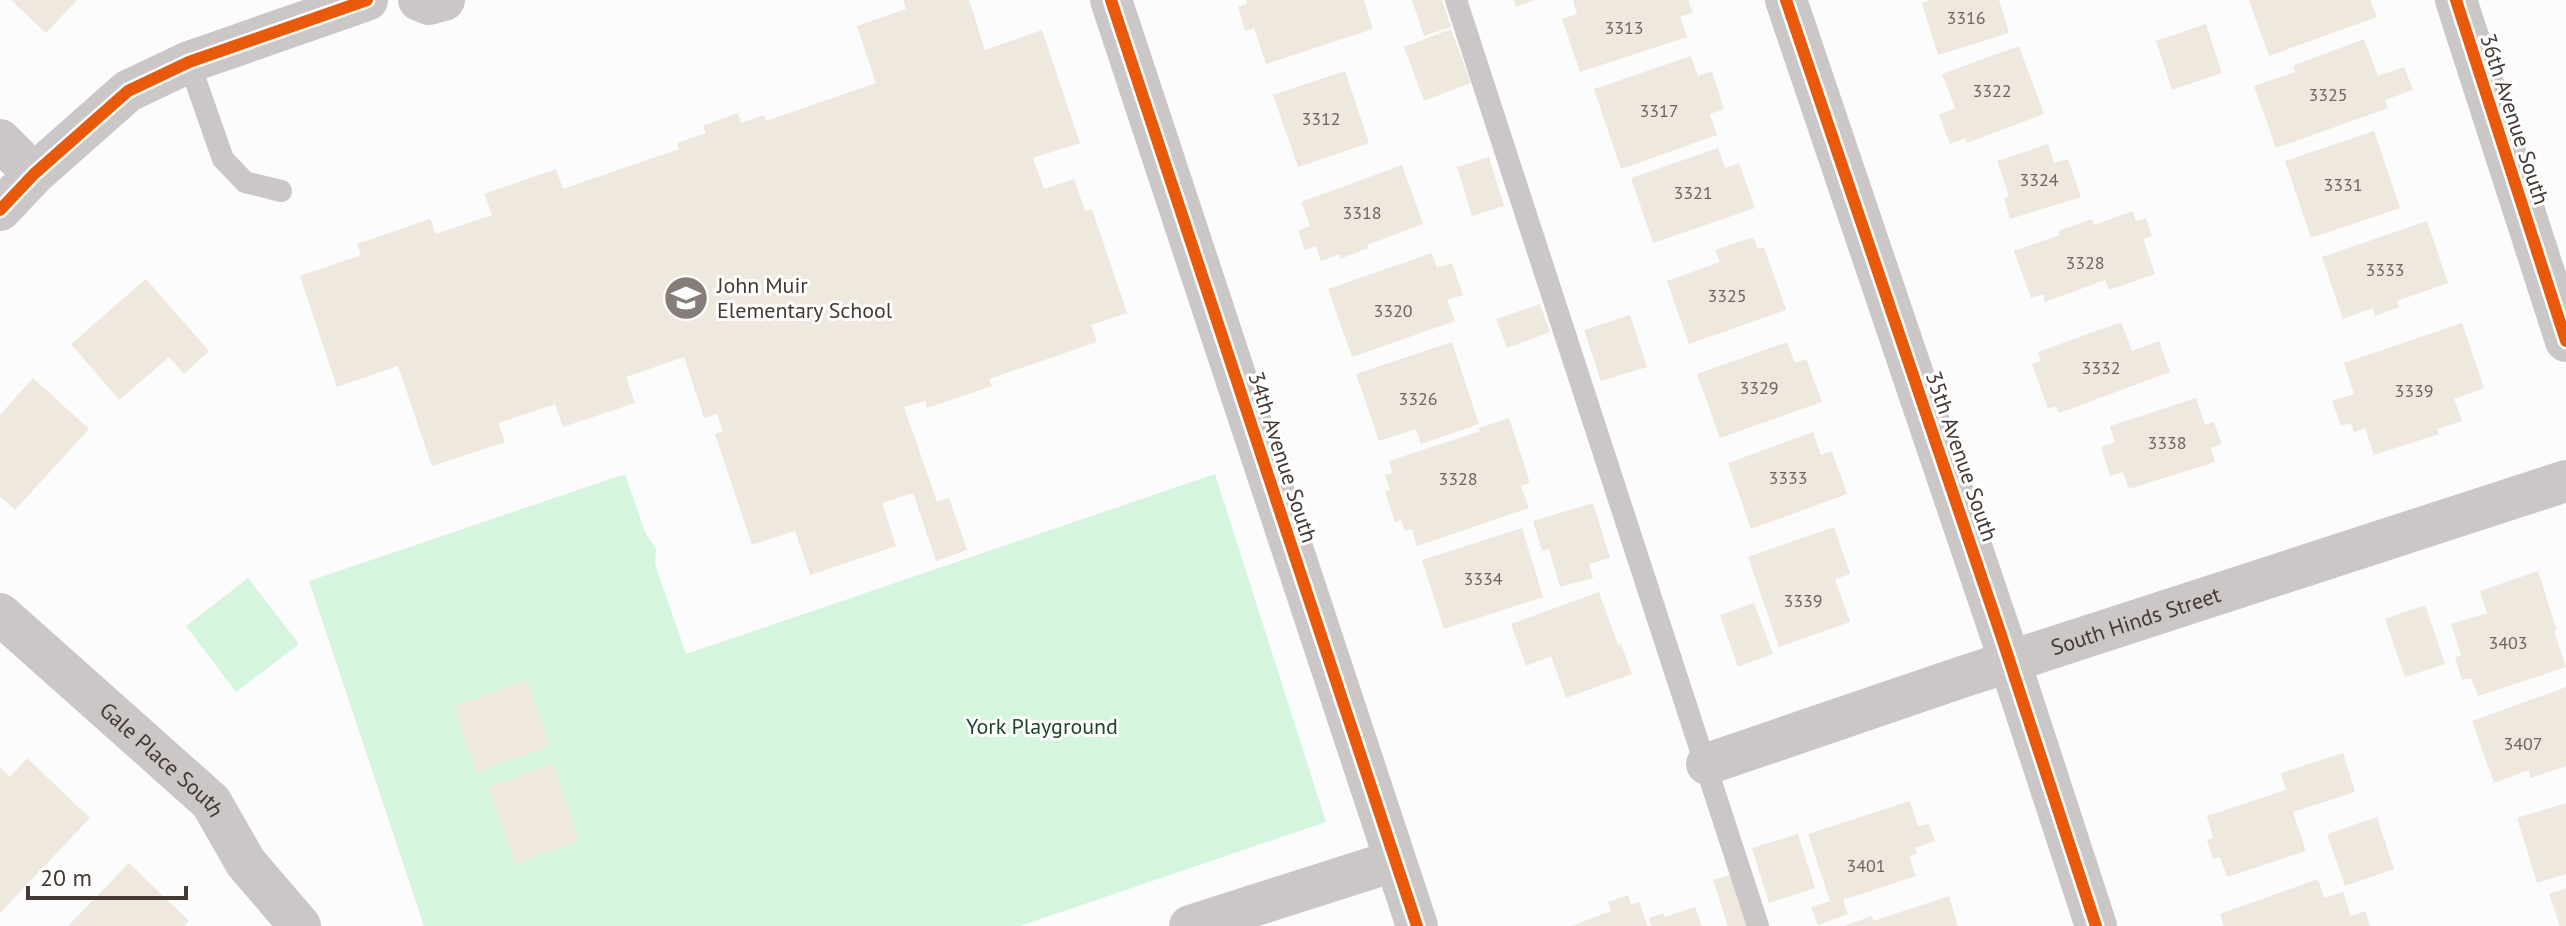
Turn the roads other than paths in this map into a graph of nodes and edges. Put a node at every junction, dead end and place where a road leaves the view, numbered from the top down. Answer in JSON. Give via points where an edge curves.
{"nodes":[{"id":1,"x":367,"y":0,"type":"edge"},
{"id":2,"x":419,"y":0,"type":"edge"},
{"id":3,"x":444,"y":0,"type":"edge"},
{"id":4,"x":1111,"y":0,"type":"edge"},
{"id":5,"x":1456,"y":0,"type":"edge"},
{"id":6,"x":1786,"y":0,"type":"edge"},
{"id":7,"x":2456,"y":0,"type":"edge"},
{"id":8,"x":189,"y":62,"type":"junction"},
{"id":9,"x":0,"y":140,"type":"edge"},
{"id":10,"x":34,"y":174,"type":"junction"},
{"id":11,"x":281,"y":191,"type":"dead end"},
{"id":12,"x":0,"y":210,"type":"edge"},
{"id":13,"x":2566,"y":341,"type":"edge"},
{"id":14,"x":2566,"y":481,"type":"edge"},
{"id":15,"x":0,"y":614,"type":"edge"},
{"id":16,"x":2009,"y":662,"type":"junction"},
{"id":17,"x":1707,"y":764,"type":"junction"},
{"id":18,"x":1394,"y":861,"type":"junction"},
{"id":19,"x":300,"y":926,"type":"edge"},
{"id":20,"x":1190,"y":926,"type":"edge"},
{"id":21,"x":1417,"y":926,"type":"edge"},
{"id":22,"x":1758,"y":926,"type":"edge"},
{"id":23,"x":2096,"y":926,"type":"edge"}],
"edges":[{"from":1,"to":8,"type":"street"},
{"from":2,"to":3,"type":"street"},
{"from":4,"to":18,"type":"street","name":"34th Avenue South"},
{"from":5,"to":17,"type":"lane"},
{"from":6,"to":16,"type":"street","name":"35th Avenue South"},
{"from":7,"to":13,"type":"street","name":"36th Avenue South"},
{"from":8,"to":10,"type":"street","via":[[128,91]]},
{"from":8,"to":11,"type":"lane","via":[[223,159],[245,182]]},
{"from":9,"to":10,"type":"street"},
{"from":10,"to":12,"type":"street"},
{"from":14,"to":16,"type":"street","name":"South Hinds Street"},
{"from":15,"to":19,"type":"street","name":"Gale Place South","via":[[211,802],[246,863]]},
{"from":16,"to":17,"type":"street","name":"South Hinds Street"},
{"from":16,"to":23,"type":"street","name":"35th Avenue South"},
{"from":17,"to":22,"type":"lane"},
{"from":18,"to":20,"type":"street"},
{"from":18,"to":21,"type":"street","name":"34th Avenue South"}]}
